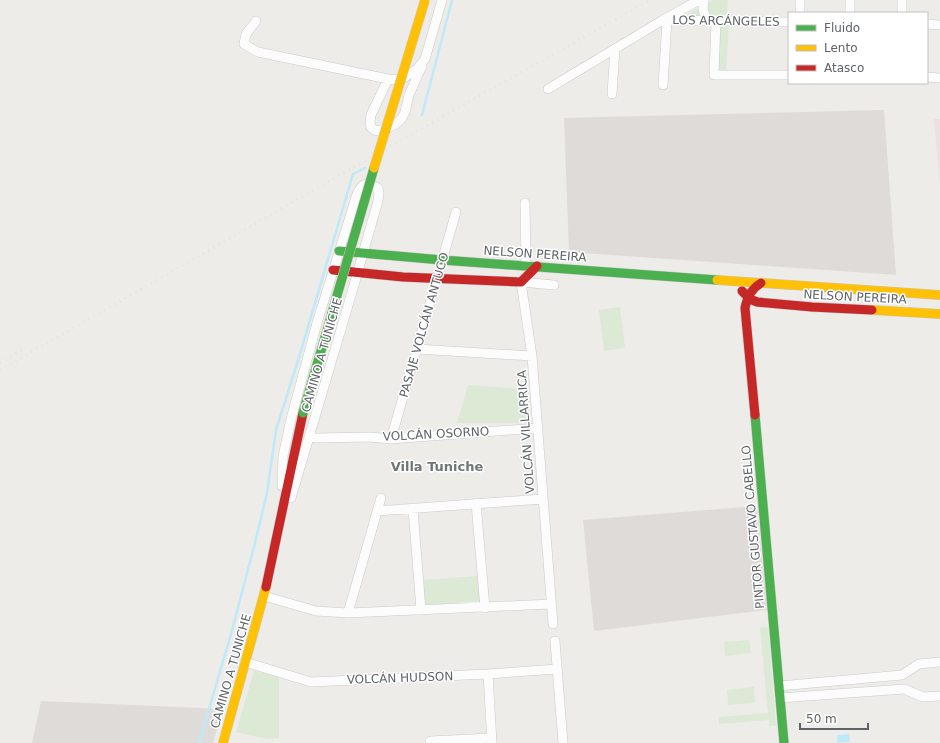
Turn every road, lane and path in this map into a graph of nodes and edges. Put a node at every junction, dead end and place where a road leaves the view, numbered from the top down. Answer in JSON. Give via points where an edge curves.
{"nodes":[{"id":1,"x":425,"y":0,"type":"edge"},
{"id":2,"x":442,"y":0,"type":"edge"},
{"id":3,"x":699,"y":0,"type":"edge"},
{"id":4,"x":704,"y":0,"type":"edge"},
{"id":5,"x":800,"y":0,"type":"edge"},
{"id":6,"x":850,"y":0,"type":"edge"},
{"id":7,"x":902,"y":0,"type":"edge"},
{"id":8,"x":800,"y":12,"type":"edge"},
{"id":9,"x":850,"y":12,"type":"edge"},
{"id":10,"x":902,"y":12,"type":"edge"},
{"id":11,"x":665,"y":20,"type":"junction"},
{"id":12,"x":256,"y":21,"type":"dead end"},
{"id":13,"x":711,"y":21,"type":"junction"},
{"id":14,"x":788,"y":22,"type":"edge"},
{"id":15,"x":928,"y":24,"type":"edge"},
{"id":16,"x":940,"y":25,"type":"edge"},
{"id":17,"x":615,"y":49,"type":"junction"},
{"id":18,"x":425,"y":59,"type":"junction"},
{"id":19,"x":788,"y":76,"type":"edge"},
{"id":20,"x":928,"y":77,"type":"edge"},
{"id":21,"x":940,"y":78,"type":"edge"},
{"id":22,"x":388,"y":79,"type":"junction"},
{"id":23,"x":663,"y":85,"type":"dead end"},
{"id":24,"x":548,"y":89,"type":"dead end"},
{"id":25,"x":612,"y":94,"type":"dead end"},
{"id":26,"x":525,"y":203,"type":"dead end"},
{"id":27,"x":456,"y":212,"type":"dead end"},
{"id":28,"x":339,"y":251,"type":"junction"},
{"id":29,"x":363,"y":254,"type":"junction"},
{"id":30,"x":442,"y":260,"type":"junction"},
{"id":31,"x":526,"y":266,"type":"junction"},
{"id":32,"x":537,"y":266,"type":"junction"},
{"id":33,"x":333,"y":270,"type":"junction"},
{"id":34,"x":358,"y":273,"type":"junction"},
{"id":35,"x":437,"y":278,"type":"junction"},
{"id":36,"x":729,"y":281,"type":"junction"},
{"id":37,"x":521,"y":282,"type":"junction"},
{"id":38,"x":761,"y":283,"type":"junction"},
{"id":39,"x":554,"y":285,"type":"dead end"},
{"id":40,"x":786,"y":285,"type":"junction"},
{"id":41,"x":816,"y":286,"type":"junction"},
{"id":42,"x":940,"y":295,"type":"edge"},
{"id":43,"x":748,"y":297,"type":"junction"},
{"id":44,"x":789,"y":299,"type":"junction"},
{"id":45,"x":898,"y":302,"type":"junction"},
{"id":46,"x":812,"y":307,"type":"junction"},
{"id":47,"x":940,"y":314,"type":"edge"},
{"id":48,"x":417,"y":349,"type":"junction"},
{"id":49,"x":532,"y":356,"type":"junction"},
{"id":50,"x":537,"y":428,"type":"junction"},
{"id":51,"x":310,"y":437,"type":"junction"},
{"id":52,"x":391,"y":439,"type":"junction"},
{"id":53,"x":381,"y":498,"type":"dead end"},
{"id":54,"x":543,"y":499,"type":"junction"},
{"id":55,"x":476,"y":503,"type":"junction"},
{"id":56,"x":413,"y":509,"type":"junction"},
{"id":57,"x":377,"y":511,"type":"junction"},
{"id":58,"x":280,"y":518,"type":"junction"},
{"id":59,"x":277,"y":535,"type":"junction"},
{"id":60,"x":264,"y":596,"type":"junction"},
{"id":61,"x":551,"y":604,"type":"junction"},
{"id":62,"x":485,"y":608,"type":"junction"},
{"id":63,"x":421,"y":610,"type":"junction"},
{"id":64,"x":348,"y":613,"type":"junction"},
{"id":65,"x":552,"y":624,"type":"dead end"},
{"id":66,"x":555,"y":641,"type":"dead end"},
{"id":67,"x":245,"y":662,"type":"junction"},
{"id":68,"x":940,"y":662,"type":"edge"},
{"id":69,"x":557,"y":669,"type":"junction"},
{"id":70,"x":488,"y":674,"type":"junction"},
{"id":71,"x":779,"y":686,"type":"junction"},
{"id":72,"x":940,"y":696,"type":"edge"},
{"id":73,"x":780,"y":698,"type":"junction"},
{"id":74,"x":492,"y":740,"type":"edge"},
{"id":75,"x":430,"y":741,"type":"dead end"},
{"id":76,"x":222,"y":743,"type":"edge"},
{"id":77,"x":563,"y":743,"type":"edge"},
{"id":78,"x":784,"y":743,"type":"edge"}],
"edges":[{"from":1,"to":58,"type":"street","name":"CAMINO A TUNICHE","bridge":true,"via":[[303,413]]},
{"from":2,"to":18,"type":"street"},
{"from":3,"to":11,"type":"street"},
{"from":4,"to":13,"type":"street","via":[[703,9]]},
{"from":5,"to":8,"type":"street"},
{"from":6,"to":9,"type":"street"},
{"from":7,"to":10,"type":"street"},
{"from":11,"to":13,"type":"street","name":"LOS ARCÁNGELES"},
{"from":11,"to":17,"type":"street"},
{"from":11,"to":23,"type":"street"},
{"from":12,"to":22,"type":"street","via":[[246,34],[244,44],[258,52]]},
{"from":13,"to":14,"type":"street","name":"LOS ARCÁNGELES"},
{"from":13,"to":19,"type":"street","via":[[714,75]]},
{"from":15,"to":16,"type":"street"},
{"from":17,"to":24,"type":"street"},
{"from":17,"to":25,"type":"street"},
{"from":18,"to":22,"type":"street","via":[[418,69],[405,77],[399,80]]},
{"from":18,"to":22,"type":"street","via":[[402,118],[396,124],[379,131],[374,130],[370,122],[371,115]]},
{"from":20,"to":21,"type":"street"},
{"from":26,"to":31,"type":"street"},
{"from":27,"to":30,"type":"street","name":"PASAJE VOLCÁN ANTUCO"},
{"from":28,"to":29,"type":"street","name":"NELSON PEREIRA"},
{"from":28,"to":29,"type":"street","name":"CAMINO A TUNICHE","via":[[357,194],[366,183],[378,188],[379,193]]},
{"from":28,"to":33,"type":"street","name":"CAMINO A TUNICHE"},
{"from":29,"to":30,"type":"street","name":"NELSON PEREIRA"},
{"from":29,"to":34,"type":"street","name":"CAMINO A TUNICHE"},
{"from":30,"to":31,"type":"street","name":"NELSON PEREIRA"},
{"from":30,"to":35,"type":"street","name":"PASAJE VOLCÁN ANTUCO"},
{"from":31,"to":32,"type":"street","name":"NELSON PEREIRA"},
{"from":32,"to":36,"type":"street","name":"NELSON PEREIRA"},
{"from":32,"to":37,"type":"street"},
{"from":33,"to":34,"type":"street"},
{"from":33,"to":58,"type":"street","name":"CAMINO A TUNICHE","via":[[283,456]]},
{"from":34,"to":35,"type":"street"},
{"from":34,"to":51,"type":"street","name":"CAMINO A TUNICHE"},
{"from":35,"to":37,"type":"street"},
{"from":35,"to":48,"type":"street","name":"PASAJE VOLCÁN ANTUCO"},
{"from":36,"to":38,"type":"street","name":"NELSON PEREIRA"},
{"from":36,"to":43,"type":"street","name":"NELSON PEREIRA"},
{"from":37,"to":39,"type":"street"},
{"from":37,"to":49,"type":"street","name":"VOLCÁN VILLARRICA"},
{"from":38,"to":40,"type":"street","name":"NELSON PEREIRA"},
{"from":38,"to":43,"type":"street","via":[[753,288]]},
{"from":40,"to":41,"type":"street","name":"NELSON PEREIRA"},
{"from":40,"to":44,"type":"street","via":[[790,290]]},
{"from":41,"to":45,"type":"street","name":"NELSON PEREIRA"},
{"from":41,"to":46,"type":"street","via":[[808,296]]},
{"from":42,"to":45,"type":"street","name":"NELSON PEREIRA"},
{"from":43,"to":44,"type":"street","name":"NELSON PEREIRA","via":[[757,302]]},
{"from":43,"to":71,"type":"street","name":"PINTOR GUSTAVO CABELLO","via":[[745,308]]},
{"from":44,"to":46,"type":"street","name":"NELSON PEREIRA"},
{"from":45,"to":46,"type":"street","name":"NELSON PEREIRA"},
{"from":45,"to":47,"type":"street","name":"NELSON PEREIRA"},
{"from":48,"to":49,"type":"street"},
{"from":48,"to":52,"type":"street","name":"PASAJE VOLCÁN ANTUCO"},
{"from":49,"to":50,"type":"street","name":"VOLCÁN VILLARRICA"},
{"from":50,"to":52,"type":"street","name":"VOLCÁN OSORNO"},
{"from":50,"to":54,"type":"street","name":"VOLCÁN VILLARRICA"},
{"from":51,"to":52,"type":"street","name":"VOLCÁN OSORNO"},
{"from":51,"to":59,"type":"street","name":"CAMINO A TUNICHE","via":[[289,507]]},
{"from":53,"to":57,"type":"street"},
{"from":54,"to":55,"type":"street"},
{"from":54,"to":61,"type":"street","name":"VOLCÁN VILLARRICA"},
{"from":55,"to":56,"type":"street"},
{"from":55,"to":62,"type":"street"},
{"from":56,"to":57,"type":"street"},
{"from":56,"to":63,"type":"street"},
{"from":57,"to":64,"type":"street"},
{"from":58,"to":59,"type":"street","name":"CAMINO A TUNICHE"},
{"from":59,"to":60,"type":"street","name":"CAMINO A TUNICHE"},
{"from":60,"to":64,"type":"street","via":[[316,611]]},
{"from":60,"to":67,"type":"street","name":"CAMINO A TUNICHE"},
{"from":61,"to":62,"type":"street"},
{"from":61,"to":65,"type":"street","name":"VOLCÁN VILLARRICA"},
{"from":62,"to":63,"type":"street"},
{"from":63,"to":64,"type":"street"},
{"from":66,"to":69,"type":"street"},
{"from":67,"to":70,"type":"street","name":"VOLCÁN HUDSON","via":[[311,682]]},
{"from":67,"to":76,"type":"street","name":"CAMINO A TUNICHE"},
{"from":68,"to":71,"type":"street","via":[[919,664],[902,675]]},
{"from":69,"to":70,"type":"street","name":"VOLCÁN HUDSON"},
{"from":69,"to":77,"type":"street"},
{"from":70,"to":74,"type":"street"},
{"from":71,"to":73,"type":"street","name":"PINTOR GUSTAVO CABELLO"},
{"from":72,"to":73,"type":"street","via":[[920,696],[904,689]]},
{"from":73,"to":78,"type":"street","name":"PINTOR GUSTAVO CABELLO"},
{"from":74,"to":75,"type":"street"}]}
